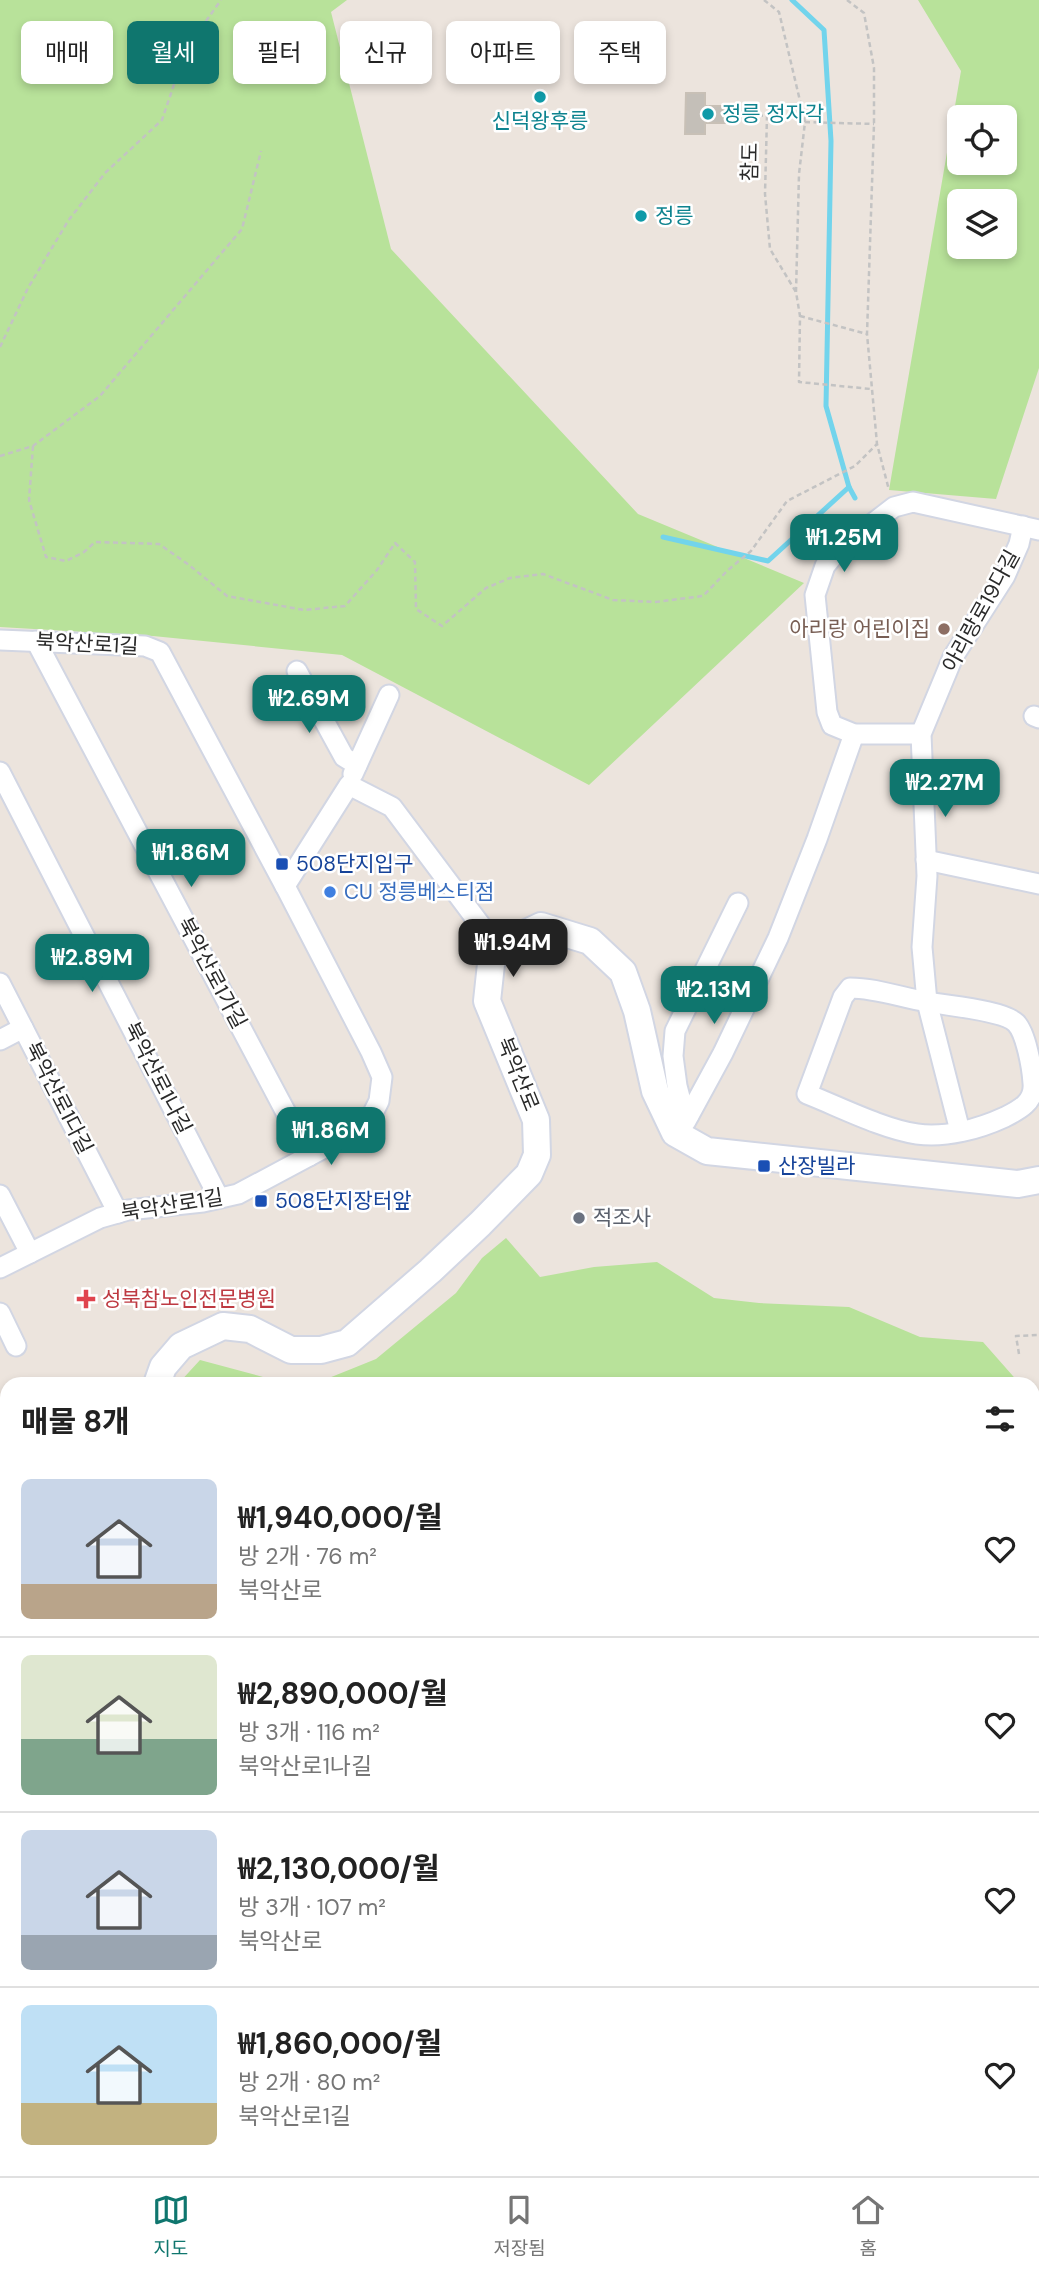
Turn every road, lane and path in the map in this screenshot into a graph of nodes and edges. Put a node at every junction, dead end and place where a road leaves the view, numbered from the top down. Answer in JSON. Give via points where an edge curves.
{"nodes":[{"id":1,"x":220,"y":0,"type":"edge"},
{"id":2,"x":764,"y":0,"type":"edge"},
{"id":3,"x":847,"y":0,"type":"edge"},
{"id":4,"x":741,"y":115,"type":"dead end"},
{"id":5,"x":804,"y":122,"type":"junction"},
{"id":6,"x":874,"y":124,"type":"junction"},
{"id":7,"x":261,"y":150,"type":"dead end"},
{"id":8,"x":796,"y":292,"type":"junction"},
{"id":9,"x":800,"y":316,"type":"junction"},
{"id":10,"x":867,"y":334,"type":"junction"},
{"id":11,"x":0,"y":347,"type":"edge"},
{"id":12,"x":870,"y":389,"type":"junction"},
{"id":13,"x":877,"y":444,"type":"junction"},
{"id":14,"x":33,"y":446,"type":"junction"},
{"id":15,"x":0,"y":456,"type":"edge"},
{"id":16,"x":894,"y":507,"type":"junction"},
{"id":17,"x":1031,"y":528,"type":"edge"},
{"id":18,"x":0,"y":640,"type":"edge"},
{"id":19,"x":36,"y":641,"type":"junction"},
{"id":20,"x":297,"y":671,"type":"dead end"},
{"id":21,"x":389,"y":695,"type":"dead end"},
{"id":22,"x":854,"y":734,"type":"junction"},
{"id":23,"x":921,"y":734,"type":"junction"},
{"id":24,"x":357,"y":765,"type":"junction"},
{"id":25,"x":0,"y":772,"type":"edge"},
{"id":26,"x":349,"y":785,"type":"junction"},
{"id":27,"x":926,"y":860,"type":"junction"},
{"id":28,"x":1039,"y":884,"type":"edge"},
{"id":29,"x":285,"y":886,"type":"junction"},
{"id":30,"x":738,"y":903,"type":"dead end"},
{"id":31,"x":497,"y":947,"type":"junction"},
{"id":32,"x":0,"y":983,"type":"edge"},
{"id":33,"x":927,"y":1002,"type":"junction"},
{"id":34,"x":23,"y":1028,"type":"junction"},
{"id":35,"x":0,"y":1040,"type":"edge"},
{"id":36,"x":1035,"y":1070,"type":"edge"},
{"id":37,"x":682,"y":1124,"type":"junction"},
{"id":38,"x":960,"y":1131,"type":"junction"},
{"id":39,"x":309,"y":1156,"type":"junction"},
{"id":40,"x":1039,"y":1180,"type":"edge"},
{"id":41,"x":0,"y":1195,"type":"edge"},
{"id":42,"x":219,"y":1198,"type":"junction"},
{"id":43,"x":118,"y":1213,"type":"junction"},
{"id":44,"x":30,"y":1253,"type":"junction"},
{"id":45,"x":0,"y":1268,"type":"edge"},
{"id":46,"x":0,"y":1312,"type":"edge"},
{"id":47,"x":1039,"y":1335,"type":"edge"},
{"id":48,"x":16,"y":1346,"type":"dead end"},
{"id":49,"x":1019,"y":1354,"type":"dead end"},
{"id":50,"x":159,"y":1377,"type":"edge"}],
"edges":[{"from":1,"to":11,"type":"path","via":[[186,49],[162,120],[105,173],[68,221]]},
{"from":2,"to":5,"type":"path","via":[[779,12]]},
{"from":3,"to":6,"type":"path","via":[[864,13],[874,68]]},
{"from":4,"to":8,"type":"path","name":"참도","via":[[767,116],[765,194],[770,249]]},
{"from":5,"to":6,"type":"path"},
{"from":5,"to":8,"type":"path"},
{"from":6,"to":10,"type":"path"},
{"from":7,"to":14,"type":"path","via":[[242,229],[100,396]]},
{"from":8,"to":9,"type":"path"},
{"from":9,"to":10,"type":"path"},
{"from":9,"to":12,"type":"path","via":[[799,382]]},
{"from":10,"to":12,"type":"path"},
{"from":12,"to":13,"type":"path"},
{"from":13,"to":14,"type":"path","via":[[855,467],[787,501],[751,551],[703,596],[655,602],[613,600],[543,574],[510,578],[486,588],[442,625],[416,609],[415,562],[395,543],[345,606],[304,610],[227,596],[159,544],[95,542],[66,561],[46,557],[29,500]]},
{"from":13,"to":16,"type":"path"},
{"from":14,"to":15,"type":"path"},
{"from":16,"to":17,"type":"street","via":[[913,502]]},
{"from":16,"to":22,"type":"street","via":[[837,551],[825,566],[814,595],[827,712],[832,725]]},
{"from":17,"to":23,"type":"street","name":"아리랑로19다길","via":[[953,657]]},
{"from":18,"to":19,"type":"street","name":"북악산로1길"},
{"from":19,"to":29,"type":"street","name":"북악산로1길","via":[[145,646],[160,652]]},
{"from":19,"to":39,"type":"street","name":"북악산로1가길"},
{"from":20,"to":24,"type":"street","via":[[344,757]]},
{"from":21,"to":24,"type":"street"},
{"from":22,"to":23,"type":"street"},
{"from":22,"to":37,"type":"street","via":[[778,938],[723,1053]]},
{"from":23,"to":27,"type":"street","name":"아리랑로19다길"},
{"from":24,"to":26,"type":"street"},
{"from":25,"to":42,"type":"street","name":"북악산로1나길"},
{"from":26,"to":29,"type":"street"},
{"from":26,"to":31,"type":"street","via":[[392,807]]},
{"from":27,"to":28,"type":"street"},
{"from":27,"to":33,"type":"street","name":"아리랑로19다길","via":[[922,947]]},
{"from":29,"to":39,"type":"street","name":"북악산로1길","via":[[382,1077],[379,1101],[367,1125]]},
{"from":30,"to":37,"type":"street","via":[[675,1031],[673,1056]]},
{"from":31,"to":37,"type":"street","via":[[541,926],[590,941],[623,972],[655,1091]]},
{"from":31,"to":50,"type":"street","name":"북악산로","via":[[487,1001],[536,1120],[537,1156],[529,1174],[440,1262],[347,1343],[321,1350],[291,1350],[250,1329],[223,1326],[181,1346]]},
{"from":32,"to":34,"type":"street","name":"북악산로1다길"},
{"from":33,"to":36,"type":"street","via":[[1014,1021]]},
{"from":33,"to":38,"type":"street","name":"아리랑로19다길"},
{"from":33,"to":38,"type":"street","via":[[850,988],[807,1094],[898,1130],[919,1134]]},
{"from":34,"to":35,"type":"street"},
{"from":34,"to":43,"type":"street","name":"북악산로1다길"},
{"from":36,"to":38,"type":"street","via":[[1034,1091],[1023,1108],[984,1127]]},
{"from":37,"to":40,"type":"street","via":[[708,1152],[1018,1184]]},
{"from":39,"to":42,"type":"street","name":"북악산로1길","via":[[238,1194]]},
{"from":41,"to":44,"type":"street"},
{"from":42,"to":43,"type":"street","name":"북악산로1길"},
{"from":43,"to":44,"type":"street","name":"북악산로1길"},
{"from":44,"to":45,"type":"street","name":"북악산로1길"},
{"from":46,"to":48,"type":"street"},
{"from":47,"to":49,"type":"path","via":[[1016,1336]]}]}
